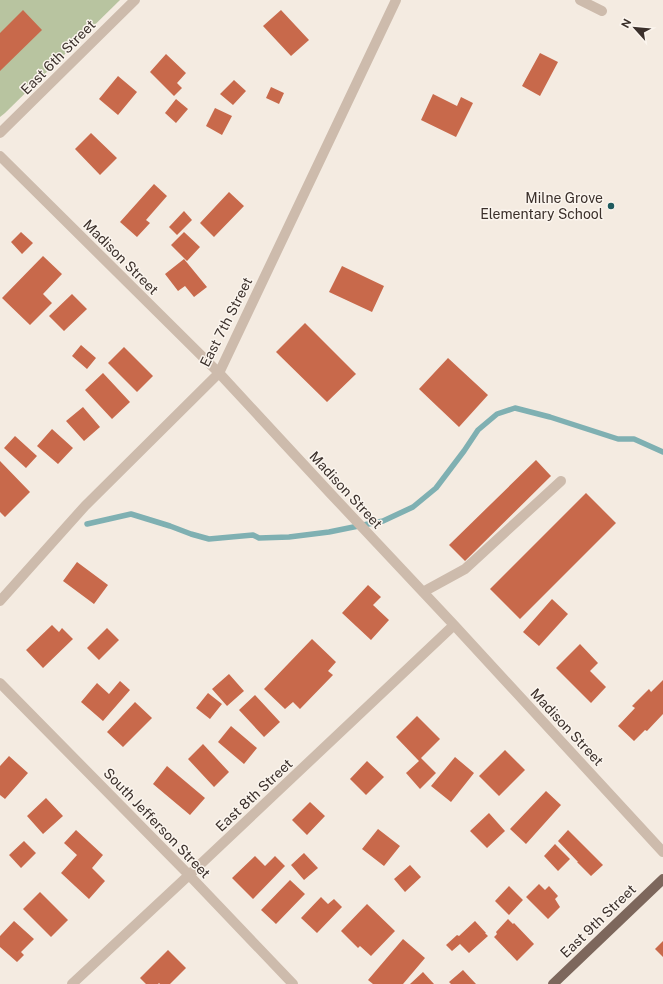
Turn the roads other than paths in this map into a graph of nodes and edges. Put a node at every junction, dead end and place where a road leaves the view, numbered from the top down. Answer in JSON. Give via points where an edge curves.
{"nodes":[{"id":1,"x":135,"y":0,"type":"edge"},
{"id":2,"x":396,"y":0,"type":"edge"},
{"id":3,"x":580,"y":0,"type":"edge"},
{"id":4,"x":602,"y":11,"type":"dead end"},
{"id":5,"x":0,"y":133,"type":"edge"},
{"id":6,"x":0,"y":156,"type":"edge"},
{"id":7,"x":219,"y":373,"type":"junction"},
{"id":8,"x":561,"y":481,"type":"dead end"},
{"id":9,"x":423,"y":592,"type":"junction"},
{"id":10,"x":0,"y":601,"type":"edge"},
{"id":11,"x":454,"y":625,"type":"junction"},
{"id":12,"x":0,"y":683,"type":"edge"},
{"id":13,"x":663,"y":852,"type":"edge"},
{"id":14,"x":189,"y":875,"type":"junction"},
{"id":15,"x":663,"y":878,"type":"edge"},
{"id":16,"x":72,"y":984,"type":"edge"},
{"id":17,"x":293,"y":984,"type":"edge"},
{"id":18,"x":553,"y":984,"type":"edge"}],
"edges":[{"from":1,"to":5,"type":"street","name":"East 6th Street"},
{"from":2,"to":7,"type":"street","name":"East 7th Street"},
{"from":3,"to":4,"type":"street"},
{"from":6,"to":7,"type":"street","name":"Madison Street"},
{"from":7,"to":9,"type":"street","name":"Madison Street"},
{"from":7,"to":10,"type":"street","name":"East 7th Street","via":[[85,506]]},
{"from":8,"to":9,"type":"street","via":[[465,570]]},
{"from":9,"to":11,"type":"street","name":"Madison Street"},
{"from":11,"to":13,"type":"street","name":"Madison Street"},
{"from":11,"to":14,"type":"street","name":"East 8th Street"},
{"from":12,"to":14,"type":"street","name":"South Jefferson Street"},
{"from":14,"to":16,"type":"street","name":"East 8th Street"},
{"from":14,"to":17,"type":"street","name":"South Jefferson Street"},
{"from":15,"to":18,"type":"main road","name":"East 9th Street"}]}
